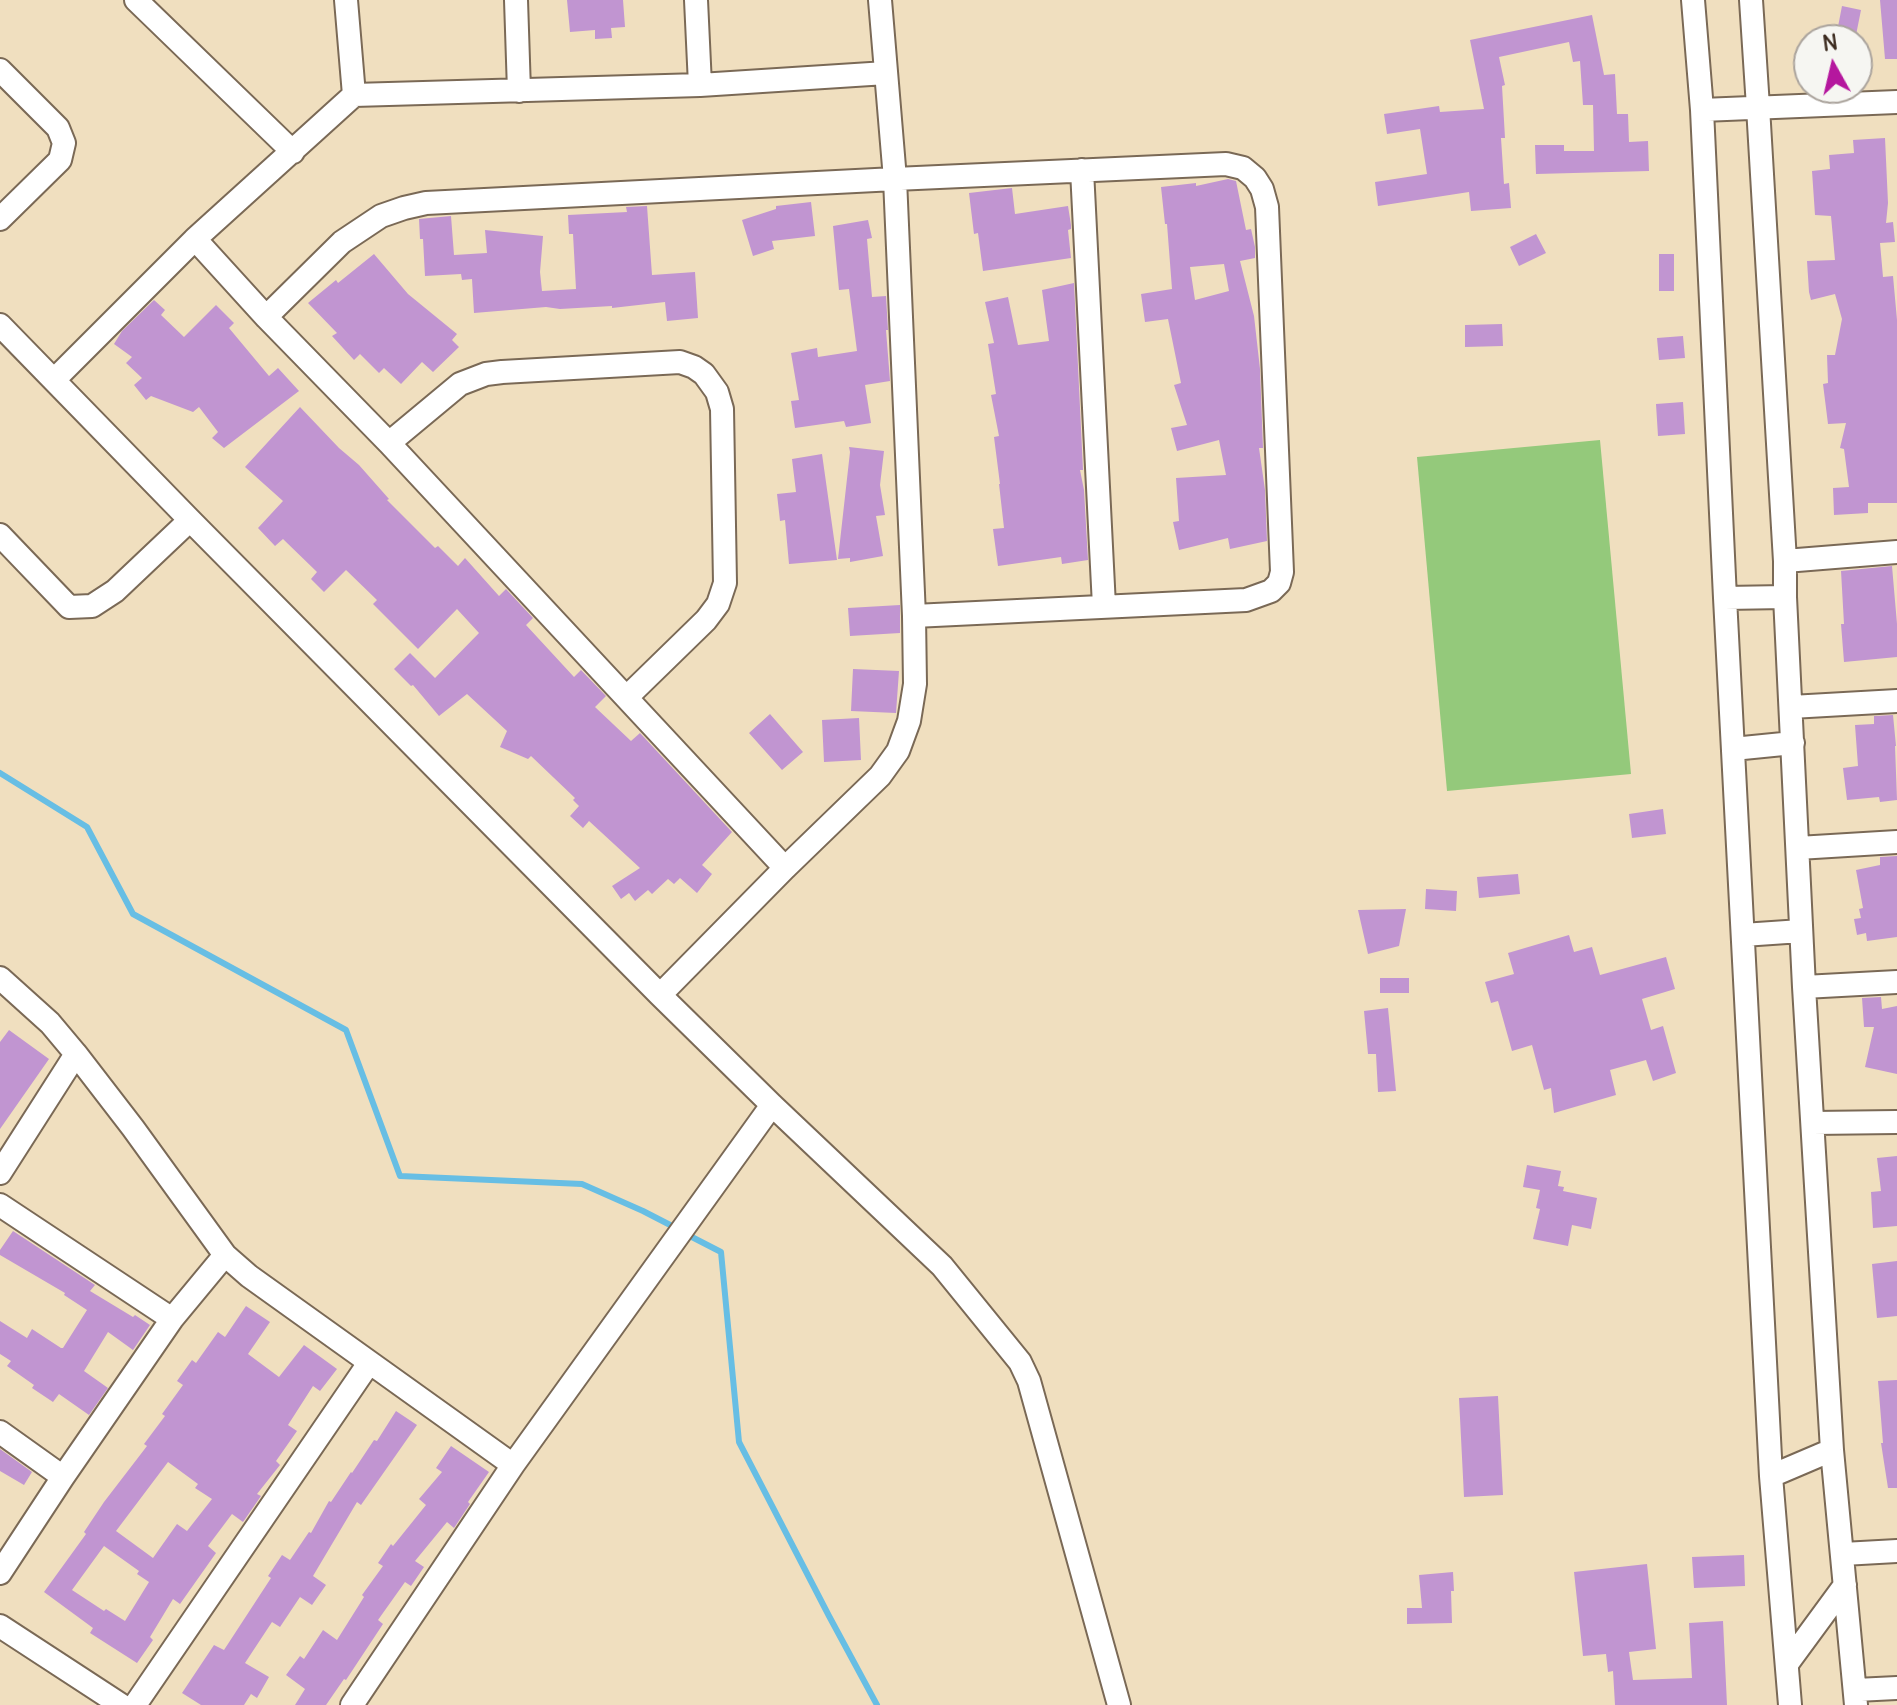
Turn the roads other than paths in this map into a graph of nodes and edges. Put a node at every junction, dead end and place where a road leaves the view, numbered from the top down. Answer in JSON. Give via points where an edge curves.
{"nodes":[{"id":1,"x":136,"y":0,"type":"edge"},
{"id":2,"x":346,"y":0,"type":"edge"},
{"id":3,"x":516,"y":0,"type":"edge"},
{"id":4,"x":696,"y":0,"type":"edge"},
{"id":5,"x":880,"y":0,"type":"edge"},
{"id":6,"x":1693,"y":0,"type":"edge"},
{"id":7,"x":1751,"y":0,"type":"edge"},
{"id":8,"x":0,"y":70,"type":"edge"},
{"id":9,"x":886,"y":73,"type":"junction"},
{"id":10,"x":700,"y":85,"type":"junction"},
{"id":11,"x":519,"y":91,"type":"junction"},
{"id":12,"x":354,"y":95,"type":"junction"},
{"id":13,"x":1897,"y":102,"type":"edge"},
{"id":14,"x":1758,"y":107,"type":"junction"},
{"id":15,"x":1702,"y":110,"type":"junction"},
{"id":16,"x":293,"y":152,"type":"junction"},
{"id":17,"x":1082,"y":170,"type":"junction"},
{"id":18,"x":895,"y":179,"type":"junction"},
{"id":19,"x":0,"y":219,"type":"edge"},
{"id":20,"x":195,"y":239,"type":"junction"},
{"id":21,"x":266,"y":317,"type":"junction"},
{"id":22,"x":0,"y":325,"type":"edge"},
{"id":23,"x":54,"y":380,"type":"junction"},
{"id":24,"x":389,"y":443,"type":"junction"},
{"id":25,"x":190,"y":520,"type":"junction"},
{"id":26,"x":0,"y":535,"type":"edge"},
{"id":27,"x":1897,"y":552,"type":"edge"},
{"id":28,"x":1785,"y":561,"type":"junction"},
{"id":29,"x":1785,"y":597,"type":"junction"},
{"id":30,"x":1725,"y":598,"type":"junction"},
{"id":31,"x":1104,"y":606,"type":"junction"},
{"id":32,"x":914,"y":616,"type":"junction"},
{"id":33,"x":627,"y":697,"type":"junction"},
{"id":34,"x":1897,"y":701,"type":"edge"},
{"id":35,"x":1791,"y":707,"type":"junction"},
{"id":36,"x":1793,"y":743,"type":"junction"},
{"id":37,"x":1733,"y":749,"type":"junction"},
{"id":38,"x":1897,"y":842,"type":"edge"},
{"id":39,"x":1798,"y":848,"type":"junction"},
{"id":40,"x":785,"y":868,"type":"junction"},
{"id":41,"x":1801,"y":931,"type":"junction"},
{"id":42,"x":1743,"y":935,"type":"junction"},
{"id":43,"x":0,"y":978,"type":"edge"},
{"id":44,"x":1897,"y":982,"type":"edge"},
{"id":45,"x":1804,"y":987,"type":"junction"},
{"id":46,"x":660,"y":995,"type":"junction"},
{"id":47,"x":76,"y":1054,"type":"junction"},
{"id":48,"x":772,"y":1105,"type":"junction"},
{"id":49,"x":1897,"y":1122,"type":"edge"},
{"id":50,"x":1813,"y":1123,"type":"junction"},
{"id":51,"x":0,"y":1173,"type":"edge"},
{"id":52,"x":0,"y":1205,"type":"edge"},
{"id":53,"x":225,"y":1255,"type":"junction"},
{"id":54,"x":172,"y":1319,"type":"junction"},
{"id":55,"x":369,"y":1363,"type":"junction"},
{"id":56,"x":0,"y":1432,"type":"edge"},
{"id":57,"x":1832,"y":1450,"type":"junction"},
{"id":58,"x":513,"y":1465,"type":"junction"},
{"id":59,"x":1771,"y":1476,"type":"junction"},
{"id":60,"x":63,"y":1477,"type":"junction"},
{"id":61,"x":1897,"y":1551,"type":"edge"},
{"id":62,"x":1843,"y":1554,"type":"junction"},
{"id":63,"x":0,"y":1573,"type":"edge"},
{"id":64,"x":1845,"y":1585,"type":"junction"},
{"id":65,"x":0,"y":1626,"type":"edge"},
{"id":66,"x":1787,"y":1664,"type":"junction"},
{"id":67,"x":1897,"y":1688,"type":"edge"},
{"id":68,"x":1856,"y":1698,"type":"edge"},
{"id":69,"x":121,"y":1705,"type":"edge"},
{"id":70,"x":135,"y":1705,"type":"edge"},
{"id":71,"x":352,"y":1705,"type":"edge"},
{"id":72,"x":1119,"y":1705,"type":"edge"},
{"id":73,"x":1790,"y":1705,"type":"edge"}],
"edges":[{"from":1,"to":16,"type":"street"},
{"from":2,"to":12,"type":"street"},
{"from":3,"to":11,"type":"street"},
{"from":4,"to":10,"type":"street"},
{"from":5,"to":9,"type":"street"},
{"from":6,"to":15,"type":"street"},
{"from":7,"to":14,"type":"street"},
{"from":8,"to":19,"type":"street","via":[[58,128],[64,143],[60,160]]},
{"from":9,"to":10,"type":"street"},
{"from":9,"to":18,"type":"street"},
{"from":10,"to":11,"type":"street"},
{"from":11,"to":12,"type":"street"},
{"from":12,"to":16,"type":"street"},
{"from":13,"to":14,"type":"street"},
{"from":14,"to":15,"type":"street"},
{"from":14,"to":28,"type":"street"},
{"from":15,"to":30,"type":"street"},
{"from":16,"to":20,"type":"street"},
{"from":17,"to":18,"type":"street"},
{"from":17,"to":31,"type":"street"},
{"from":17,"to":31,"type":"street","via":[[1226,164],[1255,178],[1267,207],[1279,583],[1246,600]]},
{"from":18,"to":21,"type":"street","via":[[426,203],[381,216],[342,242]]},
{"from":18,"to":32,"type":"street"},
{"from":20,"to":21,"type":"street"},
{"from":20,"to":23,"type":"street"},
{"from":21,"to":24,"type":"street"},
{"from":22,"to":23,"type":"street"},
{"from":23,"to":25,"type":"street"},
{"from":24,"to":33,"type":"street"},
{"from":24,"to":33,"type":"street","via":[[460,384],[486,374],[680,362],[704,374],[722,409],[725,583],[706,620]]},
{"from":25,"to":26,"type":"street","via":[[92,606],[69,607]]},
{"from":25,"to":46,"type":"street"},
{"from":27,"to":28,"type":"street"},
{"from":28,"to":29,"type":"street"},
{"from":29,"to":30,"type":"street"},
{"from":29,"to":35,"type":"street"},
{"from":30,"to":37,"type":"street"},
{"from":31,"to":32,"type":"street"},
{"from":32,"to":40,"type":"street","via":[[915,684],[898,751],[880,776]]},
{"from":33,"to":40,"type":"street"},
{"from":34,"to":35,"type":"street"},
{"from":35,"to":36,"type":"street"},
{"from":36,"to":37,"type":"street"},
{"from":36,"to":39,"type":"street"},
{"from":37,"to":42,"type":"street"},
{"from":38,"to":39,"type":"street"},
{"from":39,"to":41,"type":"street"},
{"from":40,"to":46,"type":"street"},
{"from":41,"to":42,"type":"street"},
{"from":41,"to":45,"type":"street"},
{"from":42,"to":59,"type":"street"},
{"from":43,"to":47,"type":"street"},
{"from":44,"to":45,"type":"street"},
{"from":45,"to":50,"type":"street"},
{"from":46,"to":48,"type":"street"},
{"from":47,"to":51,"type":"street"},
{"from":47,"to":53,"type":"street"},
{"from":48,"to":58,"type":"street"},
{"from":48,"to":72,"type":"street","via":[[942,1266],[1020,1362]]},
{"from":49,"to":50,"type":"street"},
{"from":50,"to":57,"type":"street"},
{"from":52,"to":54,"type":"street"},
{"from":53,"to":54,"type":"street"},
{"from":53,"to":55,"type":"street"},
{"from":54,"to":60,"type":"street"},
{"from":55,"to":58,"type":"street"},
{"from":55,"to":70,"type":"street"},
{"from":56,"to":60,"type":"street"},
{"from":57,"to":59,"type":"street"},
{"from":57,"to":62,"type":"street"},
{"from":58,"to":71,"type":"street"},
{"from":59,"to":66,"type":"street"},
{"from":60,"to":63,"type":"street"},
{"from":61,"to":62,"type":"street"},
{"from":62,"to":64,"type":"street"},
{"from":64,"to":66,"type":"street"},
{"from":64,"to":68,"type":"street"},
{"from":65,"to":69,"type":"street"},
{"from":66,"to":73,"type":"street"},
{"from":67,"to":68,"type":"street"}]}
